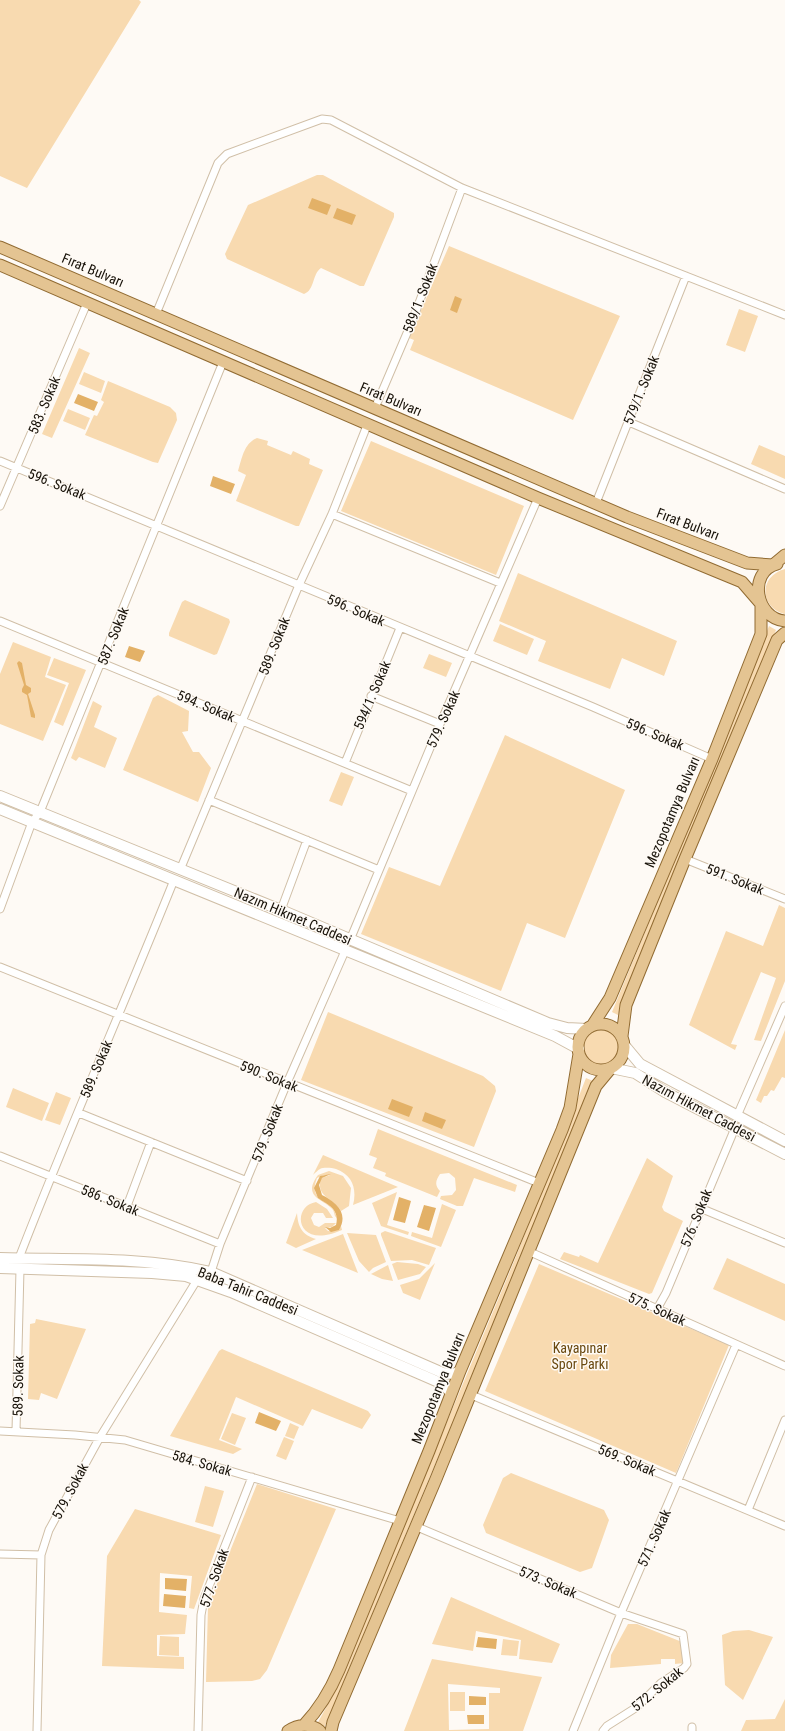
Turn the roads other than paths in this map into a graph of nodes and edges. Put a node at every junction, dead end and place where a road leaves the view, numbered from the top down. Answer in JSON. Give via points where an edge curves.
{"nodes":[{"id":1,"x":462,"y":188,"type":"junction"},
{"id":2,"x":0,"y":247,"type":"edge"},
{"id":3,"x":0,"y":265,"type":"edge"},
{"id":4,"x":686,"y":276,"type":"junction"},
{"id":5,"x":88,"y":303,"type":"junction"},
{"id":6,"x":156,"y":314,"type":"junction"},
{"id":7,"x":785,"y":315,"type":"edge"},
{"id":8,"x":223,"y":362,"type":"junction"},
{"id":9,"x":375,"y":408,"type":"junction"},
{"id":10,"x":628,"y":422,"type":"junction"},
{"id":11,"x":368,"y":423,"type":"junction"},
{"id":12,"x":0,"y":461,"type":"edge"},
{"id":13,"x":18,"y":468,"type":"junction"},
{"id":14,"x":785,"y":489,"type":"edge"},
{"id":15,"x":538,"y":498,"type":"junction"},
{"id":16,"x":596,"y":503,"type":"junction"},
{"id":17,"x":0,"y":506,"type":"edge"},
{"id":18,"x":332,"y":514,"type":"junction"},
{"id":19,"x":158,"y":526,"type":"junction"},
{"id":20,"x":785,"y":555,"type":"edge"},
{"id":21,"x":785,"y":562,"type":"edge"},
{"id":22,"x":773,"y":565,"type":"junction"},
{"id":23,"x":500,"y":583,"type":"junction"},
{"id":24,"x":299,"y":585,"type":"junction"},
{"id":25,"x":761,"y":604,"type":"junction"},
{"id":26,"x":0,"y":621,"type":"edge"},
{"id":27,"x":785,"y":621,"type":"edge"},
{"id":28,"x":400,"y":628,"type":"junction"},
{"id":29,"x":785,"y":632,"type":"edge"},
{"id":30,"x":470,"y":657,"type":"junction"},
{"id":31,"x":102,"y":663,"type":"junction"},
{"id":32,"x":371,"y":696,"type":"junction"},
{"id":33,"x":243,"y":722,"type":"junction"},
{"id":34,"x":440,"y":724,"type":"junction"},
{"id":35,"x":712,"y":759,"type":"junction"},
{"id":36,"x":344,"y":763,"type":"junction"},
{"id":37,"x":412,"y":791,"type":"junction"},
{"id":38,"x":0,"y":796,"type":"edge"},
{"id":39,"x":209,"y":800,"type":"junction"},
{"id":40,"x":0,"y":809,"type":"edge"},
{"id":41,"x":40,"y":812,"type":"junction"},
{"id":42,"x":32,"y":822,"type":"junction"},
{"id":43,"x":307,"y":840,"type":"junction"},
{"id":44,"x":685,"y":859,"type":"junction"},
{"id":45,"x":180,"y":870,"type":"junction"},
{"id":46,"x":379,"y":870,"type":"junction"},
{"id":47,"x":174,"y":880,"type":"junction"},
{"id":48,"x":785,"y":900,"type":"edge"},
{"id":49,"x":0,"y":909,"type":"edge"},
{"id":50,"x":281,"y":910,"type":"junction"},
{"id":51,"x":350,"y":940,"type":"junction"},
{"id":52,"x":345,"y":951,"type":"junction"},
{"id":53,"x":0,"y":967,"type":"edge"},
{"id":54,"x":784,"y":1011,"type":"edge"},
{"id":55,"x":120,"y":1015,"type":"junction"},
{"id":56,"x":590,"y":1027,"type":"junction"},
{"id":57,"x":623,"y":1041,"type":"junction"},
{"id":58,"x":579,"y":1052,"type":"junction"},
{"id":59,"x":611,"y":1068,"type":"junction"},
{"id":60,"x":287,"y":1083,"type":"junction"},
{"id":61,"x":79,"y":1113,"type":"junction"},
{"id":62,"x":737,"y":1116,"type":"junction"},
{"id":63,"x":735,"y":1128,"type":"junction"},
{"id":64,"x":785,"y":1141,"type":"edge"},
{"id":65,"x":151,"y":1142,"type":"junction"},
{"id":66,"x":785,"y":1154,"type":"edge"},
{"id":67,"x":0,"y":1156,"type":"edge"},
{"id":68,"x":51,"y":1176,"type":"junction"},
{"id":69,"x":247,"y":1181,"type":"junction"},
{"id":70,"x":539,"y":1183,"type":"junction"},
{"id":71,"x":127,"y":1206,"type":"junction"},
{"id":72,"x":700,"y":1208,"type":"junction"},
{"id":73,"x":785,"y":1243,"type":"edge"},
{"id":74,"x":220,"y":1244,"type":"junction"},
{"id":75,"x":528,"y":1251,"type":"junction"},
{"id":76,"x":0,"y":1258,"type":"edge"},
{"id":77,"x":19,"y":1258,"type":"junction"},
{"id":78,"x":0,"y":1268,"type":"edge"},
{"id":79,"x":20,"y":1269,"type":"junction"},
{"id":80,"x":210,"y":1272,"type":"junction"},
{"id":81,"x":198,"y":1280,"type":"junction"},
{"id":82,"x":657,"y":1309,"type":"junction"},
{"id":83,"x":736,"y":1345,"type":"junction"},
{"id":84,"x":785,"y":1366,"type":"edge"},
{"id":85,"x":460,"y":1371,"type":"junction"},
{"id":86,"x":451,"y":1393,"type":"junction"},
{"id":87,"x":469,"y":1394,"type":"junction"},
{"id":88,"x":785,"y":1420,"type":"edge"},
{"id":89,"x":0,"y":1431,"type":"edge"},
{"id":90,"x":16,"y":1431,"type":"junction"},
{"id":91,"x":100,"y":1437,"type":"junction"},
{"id":92,"x":252,"y":1477,"type":"junction"},
{"id":93,"x":679,"y":1482,"type":"junction"},
{"id":94,"x":748,"y":1510,"type":"junction"},
{"id":95,"x":400,"y":1521,"type":"junction"},
{"id":96,"x":415,"y":1526,"type":"junction"},
{"id":97,"x":785,"y":1526,"type":"edge"},
{"id":98,"x":0,"y":1554,"type":"edge"},
{"id":99,"x":41,"y":1555,"type":"junction"},
{"id":100,"x":622,"y":1613,"type":"junction"},
{"id":101,"x":683,"y":1634,"type":"joint"},
{"id":102,"x":304,"y":1725,"type":"junction"},
{"id":103,"x":37,"y":1731,"type":"edge"},
{"id":104,"x":198,"y":1731,"type":"edge"},
{"id":105,"x":288,"y":1731,"type":"edge"},
{"id":106,"x":320,"y":1731,"type":"edge"},
{"id":107,"x":331,"y":1731,"type":"edge"},
{"id":108,"x":573,"y":1731,"type":"edge"},
{"id":109,"x":603,"y":1731,"type":"edge"}],
"edges":[{"from":1,"to":4,"type":"street"},
{"from":1,"to":6,"type":"street","via":[[331,120],[322,119],[227,154],[218,163]]},
{"from":1,"to":9,"type":"street","name":"589/1. Sokak","via":[[413,319]]},
{"from":2,"to":6,"type":"main road","name":"Fırat Bulvarı"},
{"from":3,"to":5,"type":"main road"},
{"from":4,"to":7,"type":"street"},
{"from":4,"to":10,"type":"street","name":"579/1. Sokak"},
{"from":5,"to":8,"type":"main road"},
{"from":5,"to":13,"type":"street","name":"583. Sokak"},
{"from":6,"to":9,"type":"main road","name":"Fırat Bulvarı"},
{"from":8,"to":11,"type":"main road"},
{"from":8,"to":19,"type":"street","name":"587. Sokak"},
{"from":9,"to":16,"type":"main road","name":"Fırat Bulvarı"},
{"from":10,"to":14,"type":"street"},
{"from":10,"to":16,"type":"street","name":"579/1. Sokak"},
{"from":11,"to":15,"type":"main road"},
{"from":11,"to":18,"type":"street","name":"589. Sokak"},
{"from":12,"to":13,"type":"street","name":"596. Sokak"},
{"from":13,"to":17,"type":"street","name":"583. Sokak"},
{"from":13,"to":19,"type":"street","name":"596. Sokak"},
{"from":15,"to":23,"type":"street","name":"579. Sokak"},
{"from":15,"to":25,"type":"main road","via":[[742,582]]},
{"from":16,"to":22,"type":"main road","name":"Fırat Bulvarı","via":[[747,563]]},
{"from":18,"to":23,"type":"street"},
{"from":18,"to":24,"type":"street","name":"589. Sokak"},
{"from":19,"to":24,"type":"street","name":"596. Sokak"},
{"from":19,"to":31,"type":"street","name":"587. Sokak"},
{"from":20,"to":22,"type":"main road"},
{"from":21,"to":22,"type":"main road","name":"Fırat Bulvarı"},
{"from":22,"to":25,"type":"main road","name":"Mezopotamya Bulvarı","via":[[761,578],[758,586]]},
{"from":23,"to":30,"type":"street","name":"579. Sokak"},
{"from":24,"to":28,"type":"street","name":"596. Sokak"},
{"from":24,"to":33,"type":"street","name":"589. Sokak"},
{"from":25,"to":27,"type":"main road","via":[[773,618]]},
{"from":25,"to":35,"type":"main road","name":"Mezopotamya Bulvarı","via":[[761,634]]},
{"from":26,"to":31,"type":"street","name":"594. Sokak"},
{"from":28,"to":30,"type":"street","name":"596. Sokak"},
{"from":28,"to":32,"type":"street","name":"594/1. Sokak"},
{"from":29,"to":44,"type":"main road","via":[[777,640]]},
{"from":30,"to":34,"type":"street","name":"579. Sokak"},
{"from":30,"to":35,"type":"street","name":"596. Sokak"},
{"from":31,"to":33,"type":"street","name":"594. Sokak"},
{"from":31,"to":41,"type":"street","name":"587. Sokak"},
{"from":32,"to":34,"type":"street"},
{"from":32,"to":36,"type":"street","name":"594/1. Sokak"},
{"from":33,"to":36,"type":"street","name":"594. Sokak"},
{"from":33,"to":39,"type":"street","name":"589. Sokak"},
{"from":34,"to":37,"type":"street","name":"579. Sokak"},
{"from":35,"to":56,"type":"main road","name":"Mezopotamya Bulvarı","via":[[610,998]]},
{"from":36,"to":37,"type":"street","name":"594. Sokak"},
{"from":37,"to":46,"type":"street","name":"579. Sokak"},
{"from":38,"to":41,"type":"main road","name":"Nazım Hikmet Caddesi"},
{"from":39,"to":43,"type":"street"},
{"from":39,"to":45,"type":"street","name":"589. Sokak"},
{"from":40,"to":42,"type":"main road","name":"Nazım Hikmet Caddesi"},
{"from":41,"to":42,"type":"street","name":"587. Sokak"},
{"from":41,"to":45,"type":"main road","name":"Nazım Hikmet Caddesi"},
{"from":42,"to":47,"type":"main road","name":"Nazım Hikmet Caddesi"},
{"from":42,"to":49,"type":"street","name":"587. Sokak"},
{"from":43,"to":46,"type":"street"},
{"from":43,"to":50,"type":"street"},
{"from":44,"to":48,"type":"street","name":"591. Sokak"},
{"from":44,"to":57,"type":"main road","via":[[626,1005]]},
{"from":45,"to":50,"type":"main road","name":"Nazım Hikmet Caddesi"},
{"from":46,"to":51,"type":"street","name":"579. Sokak"},
{"from":47,"to":52,"type":"main road","name":"Nazım Hikmet Caddesi"},
{"from":47,"to":55,"type":"street","name":"589. Sokak"},
{"from":50,"to":51,"type":"main road","name":"Nazım Hikmet Caddesi"},
{"from":51,"to":56,"type":"main road","name":"Nazım Hikmet Caddesi","via":[[548,1023],[567,1028]]},
{"from":52,"to":58,"type":"main road","name":"Nazım Hikmet Caddesi","via":[[555,1036]]},
{"from":52,"to":60,"type":"street","name":"579. Sokak"},
{"from":53,"to":55,"type":"street","name":"590. Sokak"},
{"from":54,"to":62,"type":"street"},
{"from":55,"to":60,"type":"street","name":"590. Sokak"},
{"from":55,"to":61,"type":"street","name":"589. Sokak"},
{"from":56,"to":57,"type":"main road","via":[[609,1025],[617,1030]]},
{"from":56,"to":58,"type":"main road","via":[[581,1036]]},
{"from":57,"to":59,"type":"main road","via":[[621,1059]]},
{"from":57,"to":62,"type":"main road","name":"Nazım Hikmet Caddesi","via":[[640,1064]]},
{"from":58,"to":59,"type":"main road","via":[[584,1062],[592,1068]]},
{"from":58,"to":70,"type":"main road","name":"Mezopotamya Bulvarı","via":[[570,1108]]},
{"from":59,"to":63,"type":"main road","name":"Nazım Hikmet Caddesi","via":[[635,1073],[665,1092]]},
{"from":59,"to":75,"type":"main road","via":[[596,1086]]},
{"from":60,"to":69,"type":"street","name":"579. Sokak"},
{"from":60,"to":70,"type":"street","name":"590. Sokak"},
{"from":61,"to":65,"type":"street"},
{"from":61,"to":68,"type":"street","name":"589. Sokak"},
{"from":62,"to":64,"type":"main road","name":"Nazım Hikmet Caddesi"},
{"from":63,"to":66,"type":"main road","name":"Nazım Hikmet Caddesi"},
{"from":63,"to":72,"type":"street","name":"576. Sokak"},
{"from":65,"to":69,"type":"street"},
{"from":65,"to":71,"type":"street"},
{"from":67,"to":68,"type":"street","name":"586. Sokak"},
{"from":68,"to":71,"type":"street","name":"586. Sokak"},
{"from":68,"to":77,"type":"street","name":"589. Sokak"},
{"from":69,"to":74,"type":"street","name":"579. Sokak"},
{"from":70,"to":85,"type":"main road","name":"Mezopotamya Bulvarı"},
{"from":71,"to":74,"type":"street","name":"586. Sokak"},
{"from":72,"to":73,"type":"street"},
{"from":72,"to":82,"type":"street","name":"576. Sokak","via":[[666,1293]]},
{"from":74,"to":80,"type":"street","name":"579. Sokak"},
{"from":75,"to":82,"type":"street","name":"575. Sokak"},
{"from":75,"to":87,"type":"main road"},
{"from":76,"to":77,"type":"main road","name":"Baba Tahir Caddesi"},
{"from":77,"to":80,"type":"main road","name":"Baba Tahir Caddesi","via":[[146,1263]]},
{"from":78,"to":79,"type":"main road","name":"Baba Tahir Caddesi"},
{"from":79,"to":81,"type":"main road","name":"Baba Tahir Caddesi","via":[[152,1272]]},
{"from":79,"to":90,"type":"street","name":"589. Sokak"},
{"from":80,"to":85,"type":"main road","name":"Baba Tahir Caddesi","via":[[443,1372],[454,1374]]},
{"from":81,"to":86,"type":"main road","name":"Baba Tahir Caddesi","via":[[445,1385]]},
{"from":81,"to":91,"type":"street","name":"579. Sokak"},
{"from":82,"to":83,"type":"street","name":"575. Sokak"},
{"from":83,"to":84,"type":"street","name":"575. Sokak"},
{"from":83,"to":93,"type":"street","name":"571. Sokak"},
{"from":85,"to":86,"type":"main road","name":"Mezopotamya Bulvarı"},
{"from":86,"to":95,"type":"main road","name":"Mezopotamya Bulvarı"},
{"from":87,"to":93,"type":"street","name":"569. Sokak"},
{"from":87,"to":96,"type":"main road"},
{"from":88,"to":94,"type":"street"},
{"from":89,"to":90,"type":"street","name":"584. Sokak"},
{"from":90,"to":91,"type":"street","name":"584. Sokak"},
{"from":91,"to":92,"type":"street","name":"584. Sokak","via":[[125,1440]]},
{"from":91,"to":99,"type":"street","name":"579. Sokak","via":[[49,1530]]},
{"from":92,"to":95,"type":"street","name":"584. Sokak"},
{"from":92,"to":104,"type":"street","name":"577. Sokak","via":[[204,1599],[201,1615]]},
{"from":93,"to":94,"type":"street","name":"569. Sokak"},
{"from":93,"to":100,"type":"street","name":"571. Sokak"},
{"from":94,"to":97,"type":"street","name":"569. Sokak"},
{"from":95,"to":102,"type":"main road","name":"Mezopotamya Bulvarı","via":[[327,1695]]},
{"from":96,"to":100,"type":"street","name":"573. Sokak"},
{"from":96,"to":107,"type":"main road"},
{"from":98,"to":99,"type":"street"},
{"from":99,"to":103,"type":"street","name":"579. Sokak"},
{"from":100,"to":101,"type":"street","name":"573. Sokak"},
{"from":100,"to":108,"type":"street","name":"571. Sokak"},
{"from":101,"to":109,"type":"street","name":"572. Sokak","via":[[686,1664],[684,1668],[661,1683],[637,1707]]},
{"from":102,"to":105,"type":"main road"},
{"from":102,"to":106,"type":"main road"}]}
